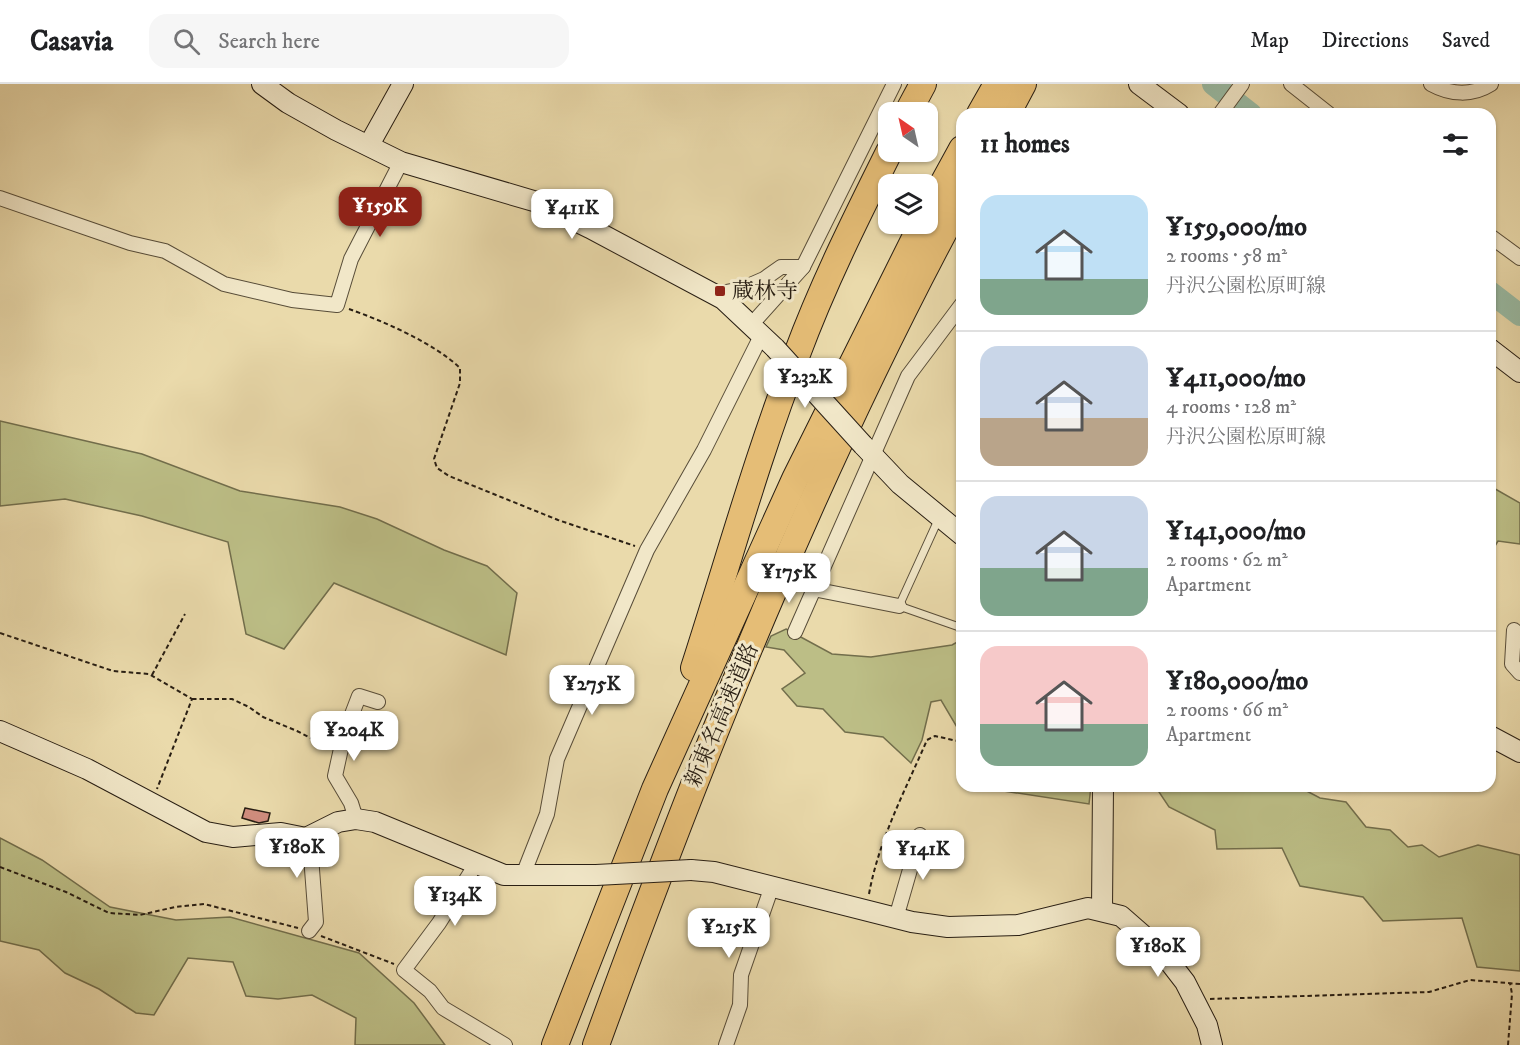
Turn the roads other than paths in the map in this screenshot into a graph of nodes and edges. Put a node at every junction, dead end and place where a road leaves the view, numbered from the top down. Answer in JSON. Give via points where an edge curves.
{"nodes":[{"id":1,"x":262,"y":84,"type":"edge"},
{"id":2,"x":403,"y":84,"type":"edge"},
{"id":3,"x":894,"y":84,"type":"edge"},
{"id":4,"x":923,"y":84,"type":"edge"},
{"id":5,"x":997,"y":84,"type":"edge"},
{"id":6,"x":1023,"y":84,"type":"edge"},
{"id":7,"x":1139,"y":84,"type":"edge"},
{"id":8,"x":1242,"y":84,"type":"edge"},
{"id":9,"x":1291,"y":84,"type":"edge"},
{"id":10,"x":1431,"y":84,"type":"edge"},
{"id":11,"x":1491,"y":84,"type":"edge"},
{"id":12,"x":913,"y":102,"type":"edge"},
{"id":13,"x":983,"y":108,"type":"edge"},
{"id":14,"x":1010,"y":108,"type":"edge"},
{"id":15,"x":1171,"y":108,"type":"edge"},
{"id":16,"x":1224,"y":108,"type":"edge"},
{"id":17,"x":1321,"y":108,"type":"edge"},
{"id":18,"x":369,"y":145,"type":"junction"},
{"id":19,"x":956,"y":160,"type":"edge"},
{"id":20,"x":401,"y":162,"type":"junction"},
{"id":21,"x":884,"y":162,"type":"edge"},
{"id":22,"x":938,"y":193,"type":"edge"},
{"id":23,"x":0,"y":198,"type":"edge"},
{"id":24,"x":956,"y":210,"type":"edge"},
{"id":25,"x":917,"y":234,"type":"edge"},
{"id":26,"x":1496,"y":240,"type":"edge"},
{"id":27,"x":1520,"y":258,"type":"edge"},
{"id":28,"x":803,"y":267,"type":"junction"},
{"id":29,"x":716,"y":294,"type":"junction"},
{"id":30,"x":956,"y":312,"type":"edge"},
{"id":31,"x":763,"y":335,"type":"junction"},
{"id":32,"x":1496,"y":354,"type":"edge"},
{"id":33,"x":1520,"y":372,"type":"edge"},
{"id":34,"x":868,"y":451,"type":"junction"},
{"id":35,"x":940,"y":517,"type":"junction"},
{"id":36,"x":956,"y":530,"type":"edge"},
{"id":37,"x":813,"y":589,"type":"junction"},
{"id":38,"x":899,"y":606,"type":"junction"},
{"id":39,"x":956,"y":626,"type":"edge"},
{"id":40,"x":1514,"y":630,"type":"dead end"},
{"id":41,"x":795,"y":632,"type":"dead end"},
{"id":42,"x":1520,"y":673,"type":"edge"},
{"id":43,"x":378,"y":702,"type":"dead end"},
{"id":44,"x":0,"y":731,"type":"edge"},
{"id":45,"x":1496,"y":739,"type":"edge"},
{"id":46,"x":1520,"y":752,"type":"edge"},
{"id":47,"x":655,"y":789,"type":"junction"},
{"id":48,"x":1103,"y":792,"type":"edge"},
{"id":49,"x":356,"y":819,"type":"junction"},
{"id":50,"x":920,"y":835,"type":"dead end"},
{"id":51,"x":313,"y":837,"type":"junction"},
{"id":52,"x":476,"y":864,"type":"junction"},
{"id":53,"x":523,"y":875,"type":"junction"},
{"id":54,"x":772,"y":886,"type":"junction"},
{"id":55,"x":1102,"y":909,"type":"junction"},
{"id":56,"x":896,"y":918,"type":"junction"},
{"id":57,"x":309,"y":931,"type":"road end"},
{"id":58,"x":505,"y":1045,"type":"edge"},
{"id":59,"x":555,"y":1045,"type":"edge"},
{"id":60,"x":596,"y":1045,"type":"edge"},
{"id":61,"x":726,"y":1045,"type":"edge"},
{"id":62,"x":1212,"y":1045,"type":"edge"}],
"edges":[{"from":1,"to":18,"type":"street","via":[[288,103]]},
{"from":2,"to":18,"type":"street"},
{"from":3,"to":28,"type":"street"},
{"from":4,"to":12,"type":"highway"},
{"from":5,"to":13,"type":"highway"},
{"from":6,"to":14,"type":"highway"},
{"from":7,"to":15,"type":"street"},
{"from":8,"to":16,"type":"street"},
{"from":9,"to":17,"type":"street"},
{"from":10,"to":11,"type":"street","via":[[1442,91],[1468,93]]},
{"from":18,"to":20,"type":"street"},
{"from":19,"to":22,"type":"highway"},
{"from":20,"to":23,"type":"street","via":[[351,259],[338,305],[292,300],[224,284],[165,251],[130,243]]},
{"from":20,"to":29,"type":"street","via":[[537,202]]},
{"from":21,"to":47,"type":"highway","via":[[829,275],[786,383]]},
{"from":24,"to":60,"type":"highway","name":"新東名高速道路","via":[[870,381],[752,643],[689,795]]},
{"from":25,"to":47,"type":"highway","name":"新東名高速道路","via":[[795,479]]},
{"from":26,"to":27,"type":"street"},
{"from":28,"to":29,"type":"street","via":[[781,267],[749,286]]},
{"from":28,"to":31,"type":"street"},
{"from":29,"to":31,"type":"street"},
{"from":30,"to":34,"type":"street","via":[[908,376]]},
{"from":31,"to":34,"type":"street","bridge":true},
{"from":31,"to":53,"type":"street","via":[[647,550],[557,759],[547,814]]},
{"from":32,"to":33,"type":"street"},
{"from":34,"to":35,"type":"street"},
{"from":34,"to":37,"type":"street"},
{"from":35,"to":36,"type":"street"},
{"from":35,"to":38,"type":"lane"},
{"from":37,"to":38,"type":"street"},
{"from":37,"to":41,"type":"street"},
{"from":38,"to":39,"type":"lane"},
{"from":40,"to":42,"type":"street","via":[[1512,664]]},
{"from":43,"to":49,"type":"street","via":[[358,696],[335,776]]},
{"from":44,"to":51,"type":"street","via":[[87,769],[206,832],[233,837],[269,832]]},
{"from":45,"to":46,"type":"street"},
{"from":47,"to":59,"type":"highway","name":"新東名高速道路"},
{"from":48,"to":55,"type":"street"},
{"from":49,"to":51,"type":"street","via":[[338,822]]},
{"from":49,"to":52,"type":"street","via":[[375,822]]},
{"from":50,"to":56,"type":"street"},
{"from":51,"to":57,"type":"street","via":[[316,922]]},
{"from":52,"to":53,"type":"street","via":[[504,875]]},
{"from":52,"to":58,"type":"street","via":[[405,970],[443,1008]]},
{"from":53,"to":54,"type":"street","bridge":true,"via":[[691,870]]},
{"from":54,"to":56,"type":"street"},
{"from":54,"to":61,"type":"street","via":[[741,975],[740,1005]]},
{"from":55,"to":56,"type":"street","via":[[1072,910],[1018,925],[948,927]]},
{"from":55,"to":62,"type":"street","via":[[1121,916],[1141,931],[1173,966],[1196,999]]}]}
